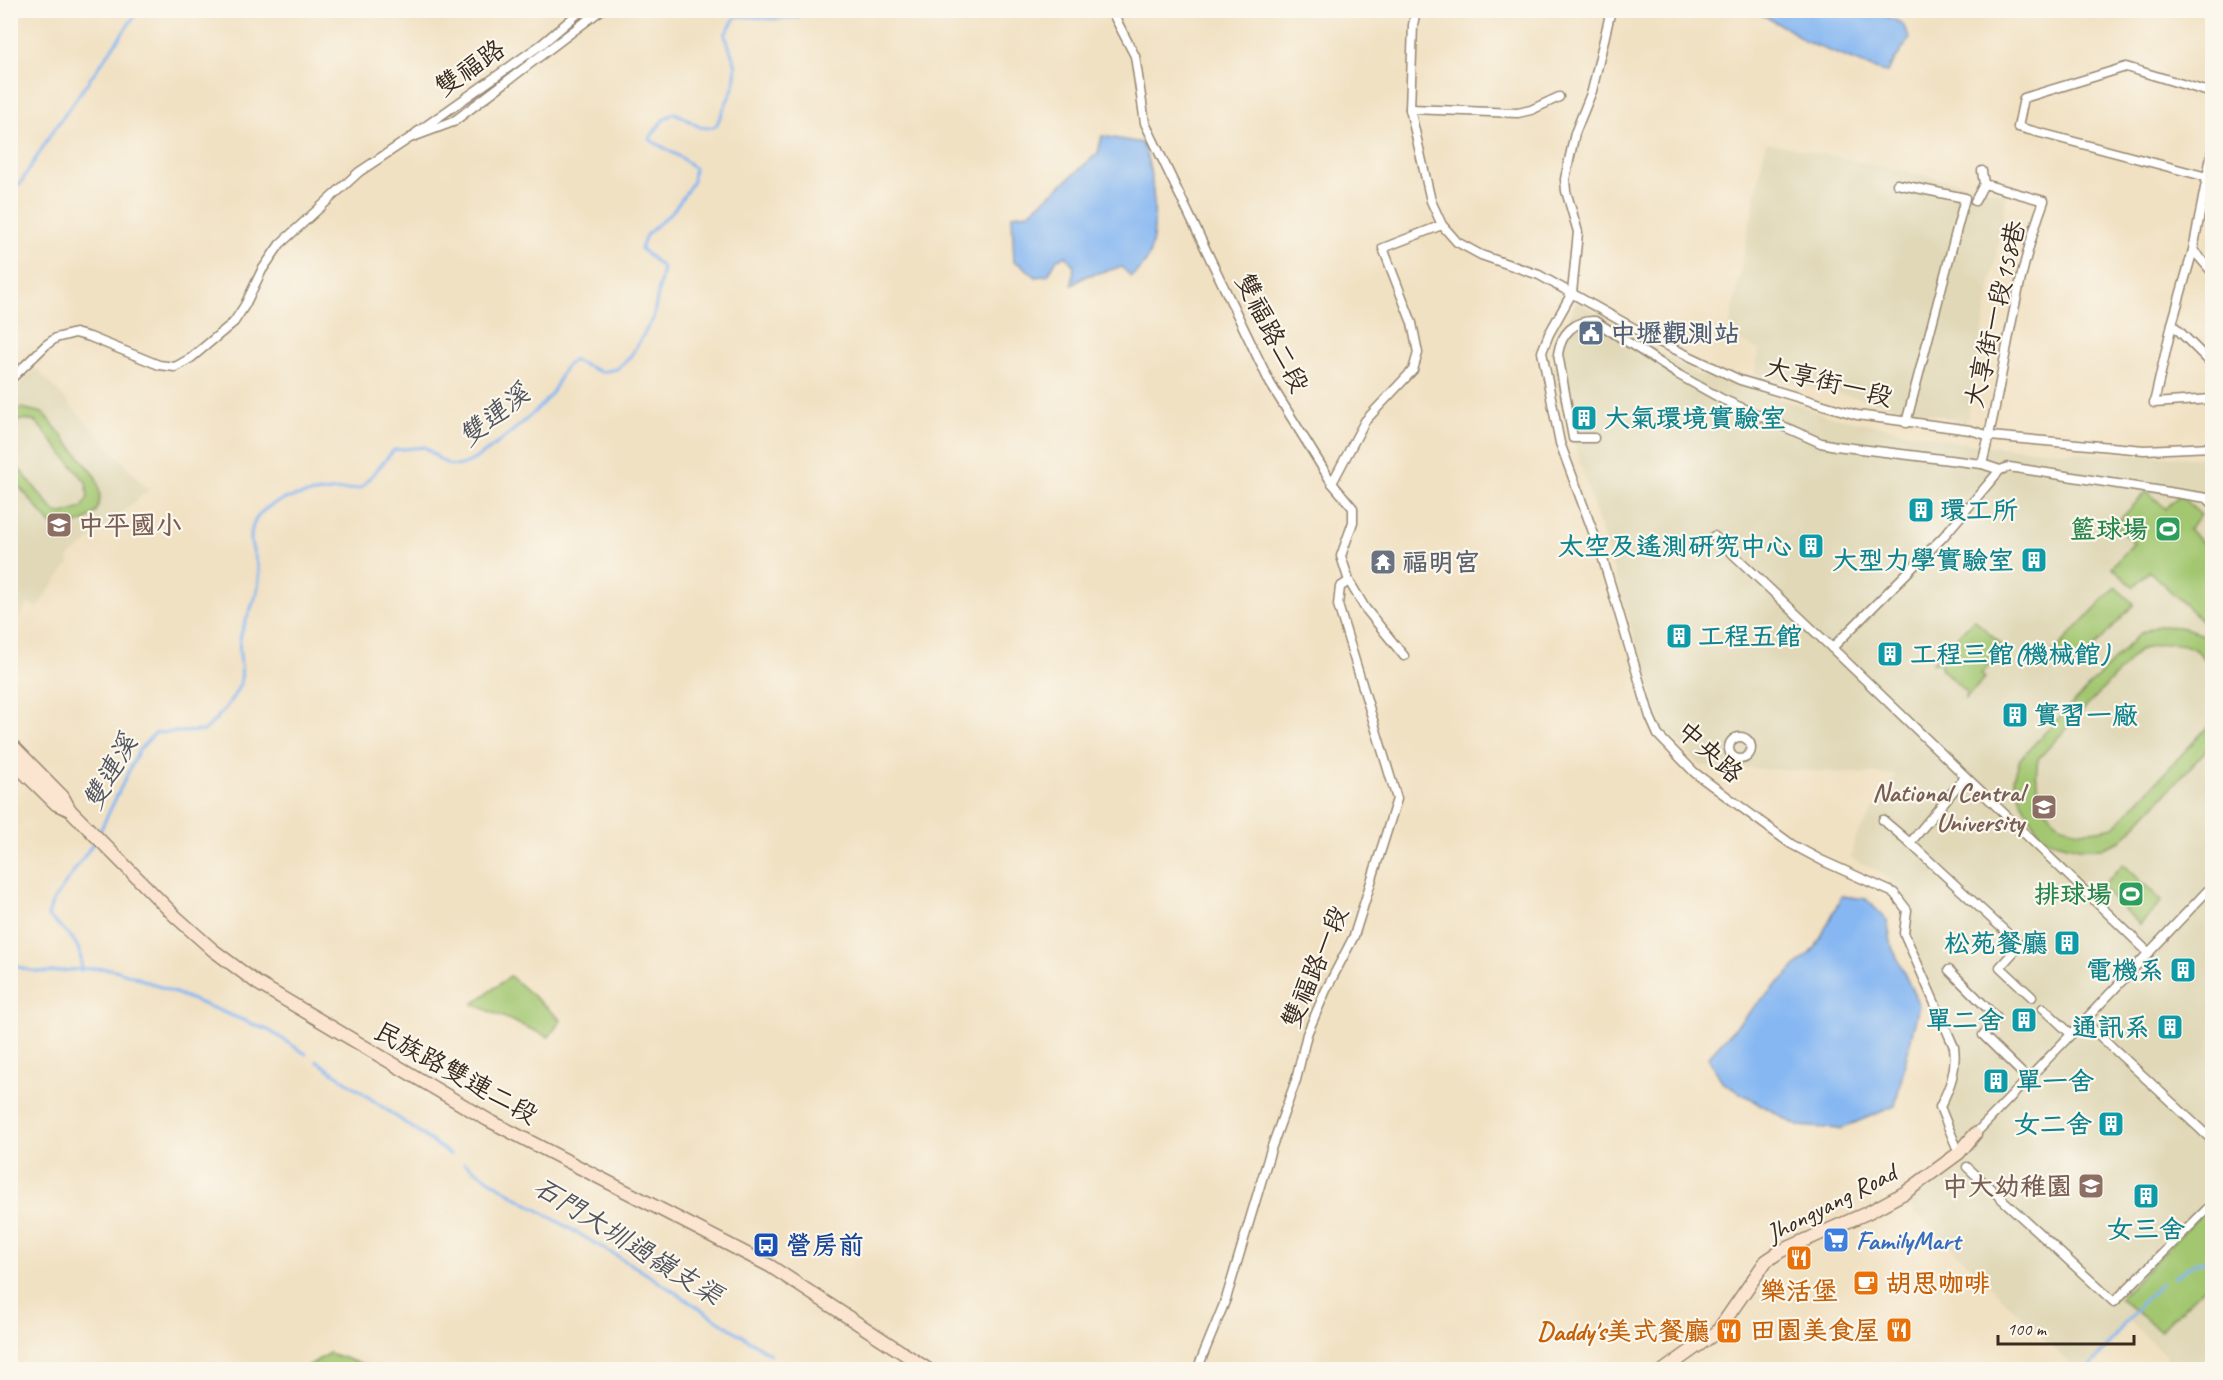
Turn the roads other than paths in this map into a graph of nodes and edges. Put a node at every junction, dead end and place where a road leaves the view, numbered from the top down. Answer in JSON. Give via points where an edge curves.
{"nodes":[{"id":1,"x":582,"y":10,"type":"edge"},
{"id":2,"x":601,"y":10,"type":"edge"},
{"id":3,"x":1111,"y":10,"type":"edge"},
{"id":4,"x":1416,"y":10,"type":"edge"},
{"id":5,"x":1611,"y":10,"type":"edge"},
{"id":6,"x":2212,"y":93,"type":"edge"},
{"id":7,"x":1559,"y":97,"type":"dead end"},
{"id":8,"x":1410,"y":109,"type":"junction"},
{"id":9,"x":410,"y":138,"type":"junction"},
{"id":10,"x":2212,"y":151,"type":"edge"},
{"id":11,"x":1982,"y":171,"type":"dead end"},
{"id":12,"x":2210,"y":179,"type":"edge"},
{"id":13,"x":1897,"y":184,"type":"dead end"},
{"id":14,"x":1984,"y":184,"type":"junction"},
{"id":15,"x":1975,"y":201,"type":"dead end"},
{"id":16,"x":1442,"y":225,"type":"junction"},
{"id":17,"x":2193,"y":250,"type":"junction"},
{"id":18,"x":2212,"y":272,"type":"edge"},
{"id":19,"x":1572,"y":293,"type":"junction"},
{"id":20,"x":2172,"y":324,"type":"junction"},
{"id":21,"x":2212,"y":364,"type":"edge"},
{"id":22,"x":10,"y":380,"type":"edge"},
{"id":23,"x":2212,"y":399,"type":"edge"},
{"id":24,"x":1906,"y":423,"type":"junction"},
{"id":25,"x":1990,"y":436,"type":"junction"},
{"id":26,"x":1594,"y":438,"type":"dead end"},
{"id":27,"x":2212,"y":447,"type":"edge"},
{"id":28,"x":1982,"y":464,"type":"junction"},
{"id":29,"x":2000,"y":470,"type":"junction"},
{"id":30,"x":1332,"y":483,"type":"junction"},
{"id":31,"x":2212,"y":503,"type":"edge"},
{"id":32,"x":1714,"y":536,"type":"dead end"},
{"id":33,"x":1349,"y":581,"type":"junction"},
{"id":34,"x":1832,"y":648,"type":"junction"},
{"id":35,"x":1404,"y":656,"type":"dead end"},
{"id":36,"x":10,"y":743,"type":"edge"},
{"id":37,"x":10,"y":759,"type":"edge"},
{"id":38,"x":1965,"y":777,"type":"junction"},
{"id":39,"x":70,"y":810,"type":"junction"},
{"id":40,"x":1883,"y":820,"type":"dead end"},
{"id":41,"x":1910,"y":843,"type":"junction"},
{"id":42,"x":2212,"y":886,"type":"edge"},
{"id":43,"x":2149,"y":953,"type":"junction"},
{"id":44,"x":1949,"y":970,"type":"dead end"},
{"id":45,"x":2032,"y":997,"type":"dead end"},
{"id":46,"x":2043,"y":1008,"type":"dead end"},
{"id":47,"x":2084,"y":1021,"type":"junction"},
{"id":48,"x":2071,"y":1034,"type":"junction"},
{"id":49,"x":2028,"y":1079,"type":"junction"},
{"id":50,"x":1975,"y":1134,"type":"joint"},
{"id":51,"x":2212,"y":1140,"type":"edge"},
{"id":52,"x":1959,"y":1153,"type":"junction"},
{"id":53,"x":1967,"y":1167,"type":"dead end"},
{"id":54,"x":2212,"y":1203,"type":"edge"},
{"id":55,"x":929,"y":1370,"type":"edge"},
{"id":56,"x":1197,"y":1370,"type":"edge"},
{"id":57,"x":1664,"y":1370,"type":"edge"}],
"edges":[{"from":1,"to":9,"type":"street","name":"雙福路","via":[[542,44]]},
{"from":2,"to":9,"type":"street","via":[[453,122]]},
{"from":3,"to":30,"type":"street","name":"雙福路二段","via":[[1135,56],[1144,123],[1270,382]]},
{"from":4,"to":8,"type":"street","name":"大享街一段"},
{"from":5,"to":19,"type":"street","via":[[1565,179],[1578,232]]},
{"from":6,"to":12,"type":"street","via":[[2126,68],[2024,98],[2018,127]]},
{"from":7,"to":8,"type":"street","via":[[1518,113]]},
{"from":8,"to":16,"type":"street","name":"大享街一段","via":[[1431,201]]},
{"from":9,"to":22,"type":"street","via":[[359,172],[280,244],[234,322],[191,358],[175,367],[159,365],[75,333],[46,345]]},
{"from":10,"to":12,"type":"street"},
{"from":11,"to":14,"type":"street"},
{"from":12,"to":17,"type":"street"},
{"from":13,"to":24,"type":"street","via":[[1965,198]]},
{"from":14,"to":15,"type":"street"},
{"from":14,"to":25,"type":"street","name":"大享街一段158巷","via":[[2043,201],[2013,309]]},
{"from":16,"to":19,"type":"street","name":"大享街一段","via":[[1457,242],[1481,255],[1539,275]]},
{"from":16,"to":30,"type":"street","via":[[1383,248],[1412,323],[1418,353],[1413,370],[1365,421]]},
{"from":17,"to":18,"type":"street"},
{"from":17,"to":20,"type":"street"},
{"from":19,"to":24,"type":"street","name":"大享街一段","via":[[1655,340],[1740,380],[1857,415]]},
{"from":19,"to":52,"type":"street","name":"中央路","via":[[1542,352],[1560,443],[1602,556],[1658,735],[1695,773],[1791,844],[1894,893],[1907,910],[1904,933],[1954,1047],[1953,1078],[1940,1107]]},
{"from":20,"to":21,"type":"street"},
{"from":20,"to":23,"type":"street","via":[[2154,403]]},
{"from":24,"to":25,"type":"street","name":"大享街一段"},
{"from":25,"to":27,"type":"street","name":"大享街一段","via":[[2144,450]]},
{"from":25,"to":28,"type":"street","name":"大享街一段158巷"},
{"from":26,"to":28,"type":"street","via":[[1573,438],[1558,354],[1569,331],[1588,320],[1722,399],[1821,443]]},
{"from":28,"to":29,"type":"street"},
{"from":29,"to":31,"type":"street","via":[[2009,467],[2207,498]]},
{"from":29,"to":34,"type":"street","via":[[1943,537]]},
{"from":30,"to":33,"type":"street","name":"雙福路二段","via":[[1353,508],[1353,522],[1341,556]]},
{"from":32,"to":34,"type":"street"},
{"from":33,"to":35,"type":"street","name":"雙福路二段","via":[[1365,608]]},
{"from":33,"to":56,"type":"street","name":"雙福路一段","via":[[1340,587],[1338,605],[1397,799],[1354,936],[1307,1034],[1226,1299]]},
{"from":34,"to":38,"type":"street"},
{"from":36,"to":39,"type":"main road","via":[[63,797]]},
{"from":37,"to":39,"type":"main road","via":[[56,804]]},
{"from":38,"to":41,"type":"street"},
{"from":38,"to":43,"type":"street"},
{"from":39,"to":55,"type":"main road","name":"民族路雙連二段","via":[[182,923],[257,982],[488,1120],[770,1266]]},
{"from":40,"to":41,"type":"street"},
{"from":41,"to":45,"type":"street","via":[[2020,945],[2000,967]]},
{"from":42,"to":43,"type":"street"},
{"from":43,"to":47,"type":"street"},
{"from":44,"to":49,"type":"street","via":[[1997,1018],[1983,1035]]},
{"from":46,"to":48,"type":"street"},
{"from":47,"to":48,"type":"street"},
{"from":47,"to":51,"type":"street"},
{"from":48,"to":49,"type":"street"},
{"from":49,"to":50,"type":"street"},
{"from":50,"to":52,"type":"main road","name":"Jhongyang Road"},
{"from":52,"to":57,"type":"main road","name":"Jhongyang Road","via":[[1906,1192],[1766,1261],[1717,1332]]},
{"from":53,"to":54,"type":"street","via":[[2114,1302]]}]}
